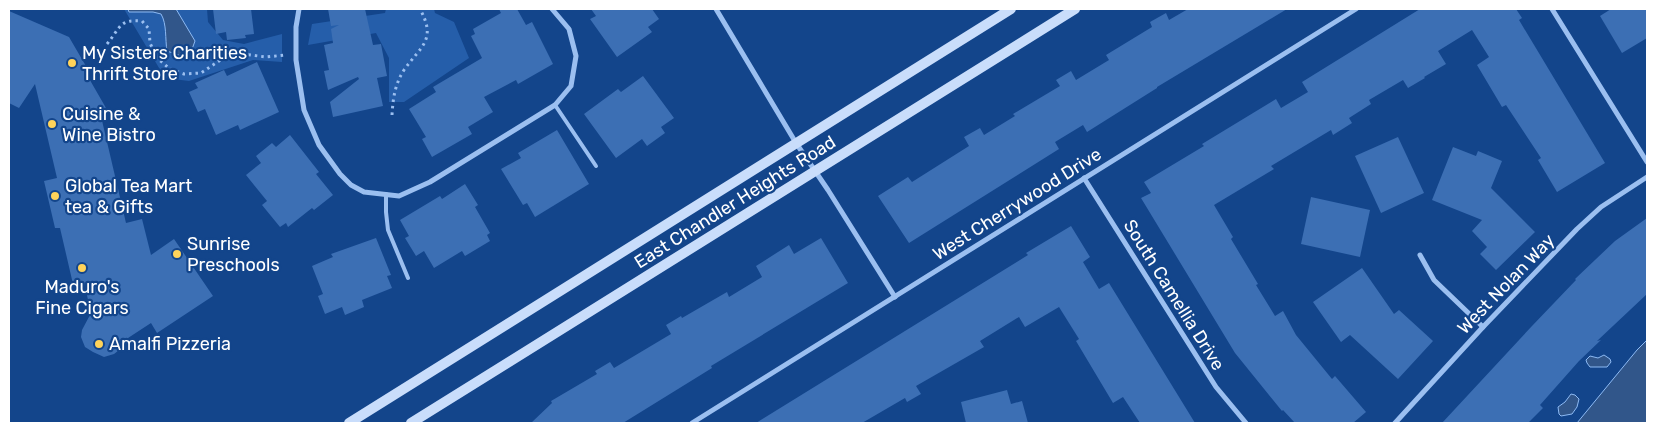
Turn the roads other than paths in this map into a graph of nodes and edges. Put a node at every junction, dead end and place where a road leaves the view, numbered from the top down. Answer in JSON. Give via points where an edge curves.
{"nodes":[{"id":1,"x":299,"y":9,"type":"edge"},
{"id":2,"x":552,"y":9,"type":"edge"},
{"id":3,"x":716,"y":9,"type":"edge"},
{"id":4,"x":1011,"y":9,"type":"edge"},
{"id":5,"x":1075,"y":9,"type":"edge"},
{"id":6,"x":1356,"y":9,"type":"edge"},
{"id":7,"x":1552,"y":9,"type":"edge"},
{"id":8,"x":555,"y":105,"type":"junction"},
{"id":9,"x":796,"y":143,"type":"junction"},
{"id":10,"x":1647,"y":162,"type":"edge"},
{"id":11,"x":596,"y":166,"type":"dead end"},
{"id":12,"x":816,"y":171,"type":"junction"},
{"id":13,"x":1647,"y":177,"type":"edge"},
{"id":14,"x":1084,"y":178,"type":"junction"},
{"id":15,"x":386,"y":194,"type":"junction"},
{"id":16,"x":1420,"y":255,"type":"dead end"},
{"id":17,"x":408,"y":278,"type":"dead end"},
{"id":18,"x":895,"y":297,"type":"junction"},
{"id":19,"x":1484,"y":327,"type":"junction"},
{"id":20,"x":350,"y":423,"type":"edge"},
{"id":21,"x":412,"y":423,"type":"edge"},
{"id":22,"x":692,"y":423,"type":"edge"},
{"id":23,"x":1246,"y":423,"type":"edge"},
{"id":24,"x":1395,"y":423,"type":"edge"}],
"edges":[{"from":1,"to":15,"type":"street","via":[[296,54],[304,110],[319,145],[351,185],[364,192]]},
{"from":2,"to":8,"type":"street","via":[[569,29],[576,56],[571,86]]},
{"from":3,"to":9,"type":"street"},
{"from":4,"to":9,"type":"main road","name":"East Chandler Heights Road"},
{"from":5,"to":12,"type":"main road","name":"East Chandler Heights Road"},
{"from":6,"to":14,"type":"street","name":"West Cherrywood Drive"},
{"from":7,"to":10,"type":"street"},
{"from":8,"to":11,"type":"lane"},
{"from":8,"to":15,"type":"street","via":[[430,182],[399,196]]},
{"from":9,"to":12,"type":"street"},
{"from":9,"to":20,"type":"main road","name":"East Chandler Heights Road"},
{"from":12,"to":18,"type":"street"},
{"from":12,"to":21,"type":"main road","name":"East Chandler Heights Road"},
{"from":13,"to":19,"type":"street","name":"West Nolan Way","via":[[1601,207],[1577,229]]},
{"from":14,"to":18,"type":"street","name":"West Cherrywood Drive"},
{"from":14,"to":23,"type":"street","name":"South Camellia Drive","via":[[1216,387]]},
{"from":15,"to":17,"type":"lane","via":[[388,230]]},
{"from":16,"to":19,"type":"street","via":[[1434,280]]},
{"from":18,"to":22,"type":"street","name":"West Cherrywood Drive"},
{"from":19,"to":24,"type":"street","name":"West Nolan Way"}]}
